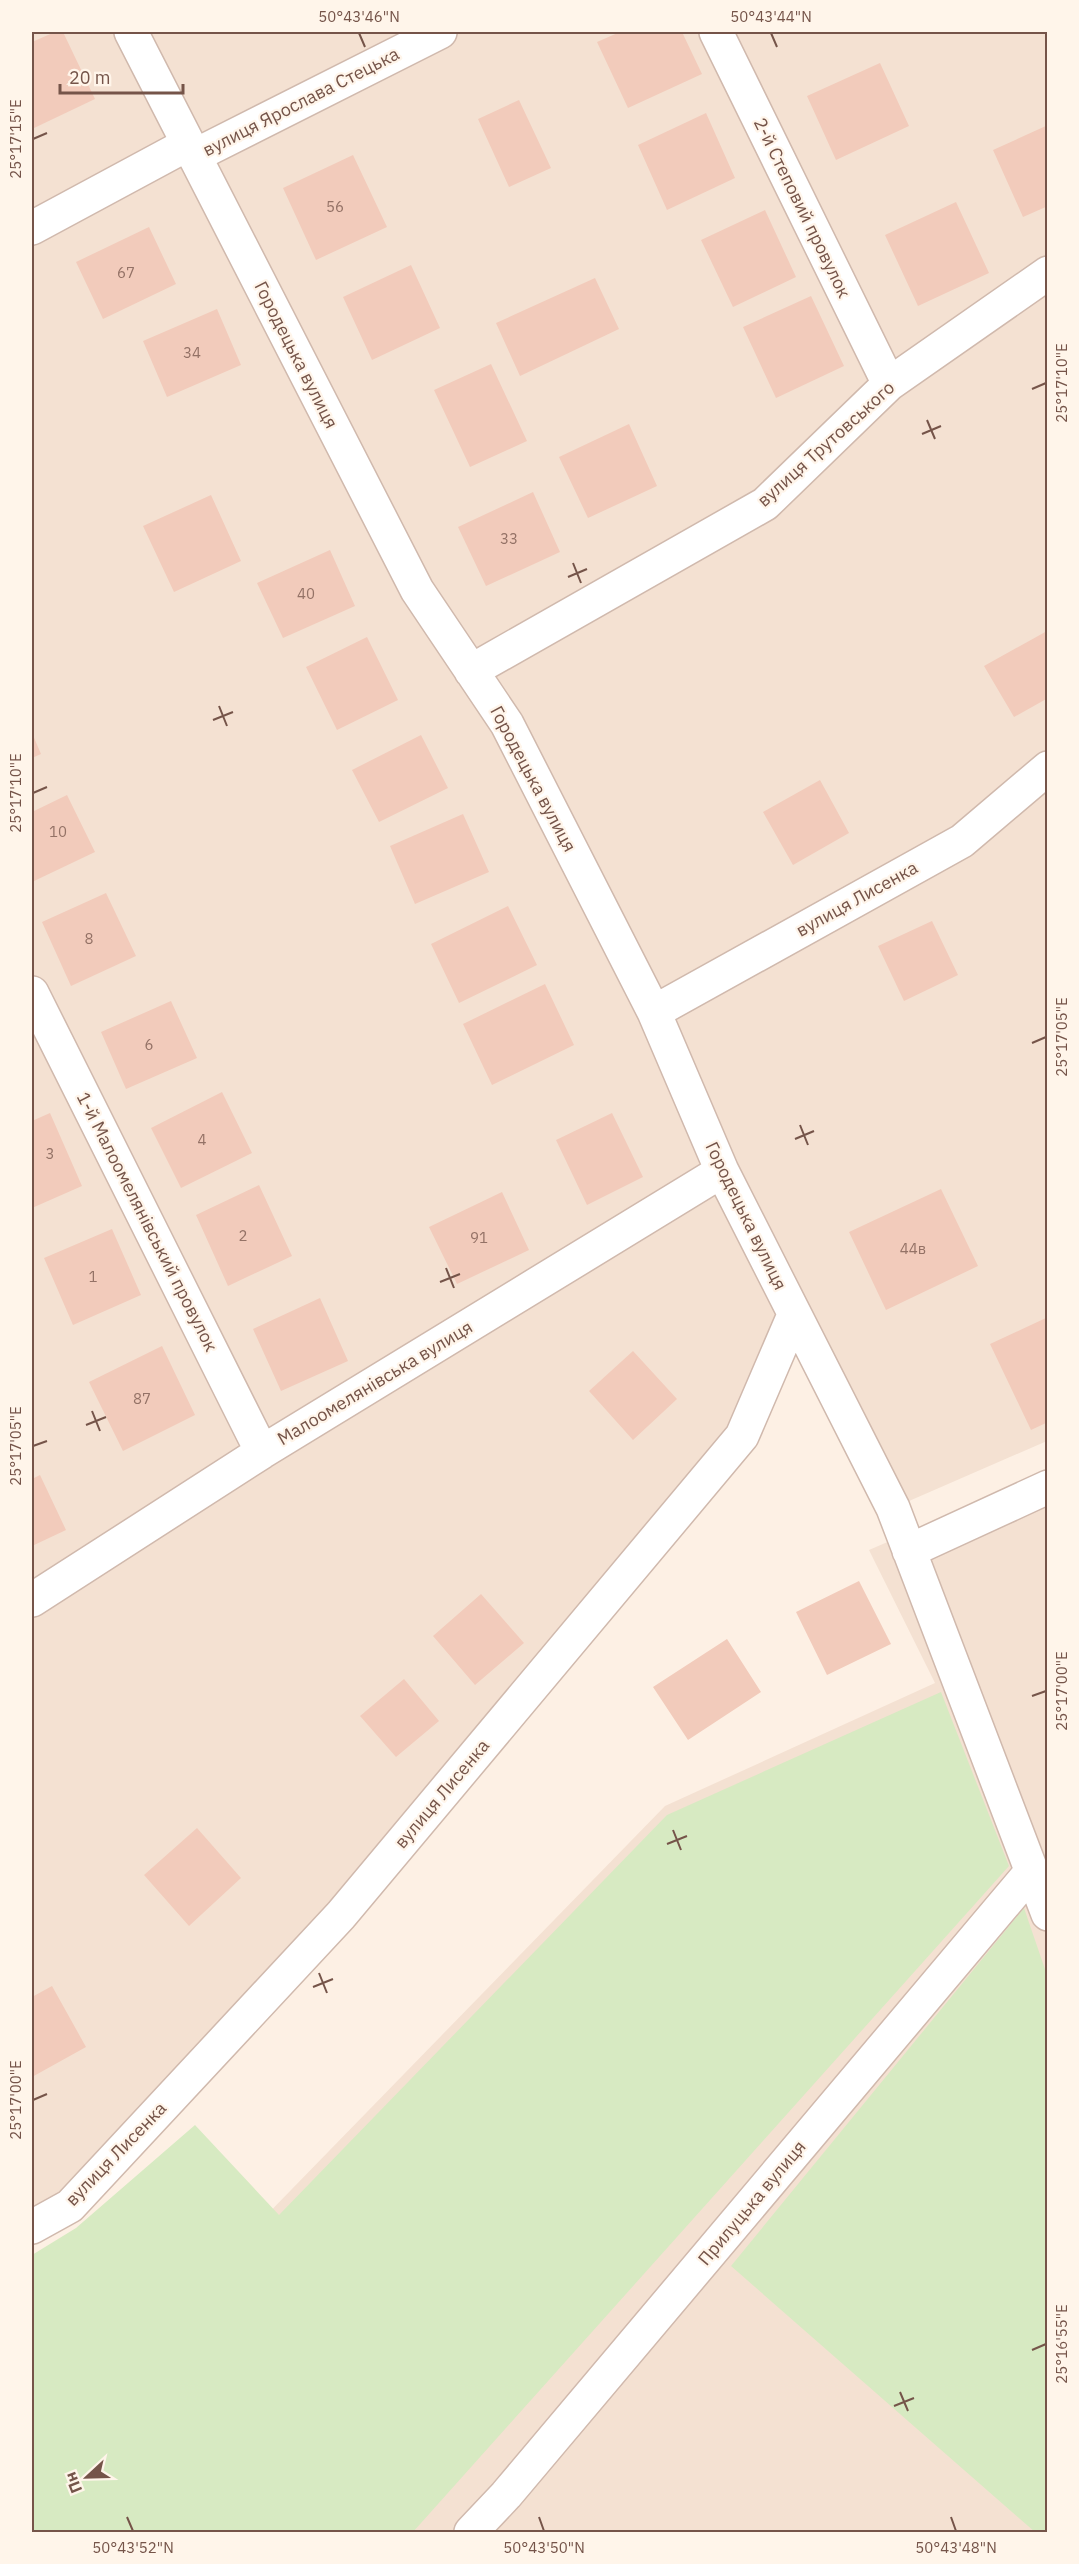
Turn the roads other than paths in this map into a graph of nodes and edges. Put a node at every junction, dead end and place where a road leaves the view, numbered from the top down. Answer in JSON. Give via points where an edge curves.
{"nodes":[{"id":1,"x":131,"y":32,"type":"edge"},
{"id":2,"x":440,"y":32,"type":"edge"},
{"id":3,"x":716,"y":32,"type":"edge"},
{"id":4,"x":191,"y":150,"type":"junction"},
{"id":5,"x":32,"y":228,"type":"edge"},
{"id":6,"x":1047,"y":273,"type":"edge"},
{"id":7,"x":889,"y":384,"type":"junction"},
{"id":8,"x":471,"y":671,"type":"junction"},
{"id":9,"x":1047,"y":768,"type":"edge"},
{"id":10,"x":32,"y":993,"type":"edge"},
{"id":11,"x":654,"y":1012,"type":"junction"},
{"id":12,"x":722,"y":1171,"type":"junction"},
{"id":13,"x":794,"y":1314,"type":"junction"},
{"id":14,"x":262,"y":1452,"type":"junction"},
{"id":15,"x":1047,"y":1487,"type":"edge"},
{"id":16,"x":909,"y":1551,"type":"junction"},
{"id":17,"x":32,"y":1600,"type":"edge"},
{"id":18,"x":1031,"y":1872,"type":"junction"},
{"id":19,"x":1047,"y":1914,"type":"edge"},
{"id":20,"x":32,"y":2228,"type":"edge"},
{"id":21,"x":471,"y":2532,"type":"edge"}],
"edges":[{"from":1,"to":4,"type":"street","name":"Городецька вулиця"},
{"from":2,"to":4,"type":"street","name":"вулиця Ярослава Стецька"},
{"from":3,"to":7,"type":"street","name":"2-й Степовий провулок"},
{"from":4,"to":5,"type":"street","name":"вулиця Ярослава Стецька"},
{"from":4,"to":8,"type":"street","name":"Городецька вулиця","via":[[417,590]]},
{"from":6,"to":7,"type":"street","name":"вулиця Трутовського"},
{"from":7,"to":8,"type":"street","name":"вулиця Трутовського","via":[[765,504]]},
{"from":8,"to":11,"type":"street","name":"Городецька вулиця","via":[[507,724]]},
{"from":9,"to":11,"type":"street","name":"вулиця Лисенка","via":[[962,841]]},
{"from":10,"to":14,"type":"street","name":"1-й Малоомелянівський провулок"},
{"from":11,"to":12,"type":"street","name":"Городецька вулиця"},
{"from":12,"to":13,"type":"street","name":"Городецька вулиця"},
{"from":12,"to":14,"type":"street","name":"Малоомелянівська вулиця"},
{"from":13,"to":16,"type":"street","name":"Городецька вулиця","via":[[893,1508]]},
{"from":13,"to":20,"type":"street","name":"вулиця Лисенка","via":[[742,1436],[705,1481],[341,1915],[69,2206]]},
{"from":14,"to":17,"type":"street","name":"Малоомелянівська вулиця"},
{"from":15,"to":16,"type":"street"},
{"from":16,"to":18,"type":"street","name":"Городецька вулиця"},
{"from":18,"to":19,"type":"street","name":"Городецька вулиця"},
{"from":18,"to":21,"type":"street","name":"Прилуцька вулиця","via":[[506,2496]]}]}
